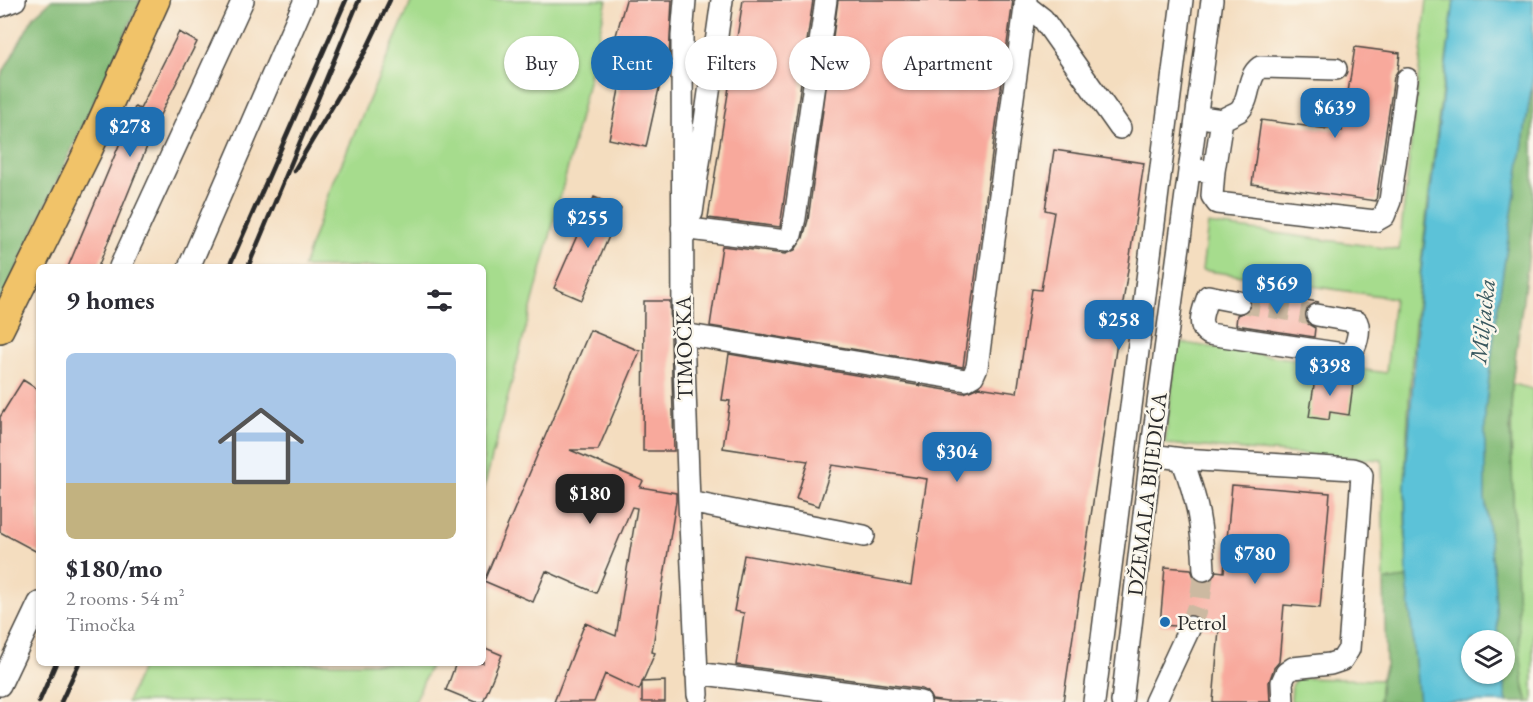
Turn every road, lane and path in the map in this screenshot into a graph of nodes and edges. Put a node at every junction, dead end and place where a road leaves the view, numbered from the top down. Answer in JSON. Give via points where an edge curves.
{"nodes":[{"id":1,"x":15,"y":0,"type":"edge"},
{"id":2,"x":156,"y":0,"type":"edge"},
{"id":3,"x":243,"y":0,"type":"edge"},
{"id":4,"x":305,"y":0,"type":"edge"},
{"id":5,"x":685,"y":0,"type":"edge"},
{"id":6,"x":722,"y":0,"type":"edge"},
{"id":7,"x":825,"y":0,"type":"edge"},
{"id":8,"x":1182,"y":0,"type":"edge"},
{"id":9,"x":1212,"y":0,"type":"edge"},
{"id":10,"x":1026,"y":3,"type":"edge"},
{"id":11,"x":0,"y":6,"type":"edge"},
{"id":12,"x":1336,"y":69,"type":"dead end"},
{"id":13,"x":1407,"y":79,"type":"dead end"},
{"id":14,"x":1196,"y":116,"type":"junction"},
{"id":15,"x":1222,"y":120,"type":"junction"},
{"id":16,"x":1120,"y":128,"type":"dead end"},
{"id":17,"x":1189,"y":170,"type":"junction"},
{"id":18,"x":1214,"y":171,"type":"junction"},
{"id":19,"x":686,"y":228,"type":"junction"},
{"id":20,"x":121,"y":264,"type":"edge"},
{"id":21,"x":190,"y":264,"type":"edge"},
{"id":22,"x":1173,"y":288,"type":"junction"},
{"id":23,"x":1208,"y":296,"type":"junction"},
{"id":24,"x":1239,"y":302,"type":"tunnel mouth"},
{"id":25,"x":1317,"y":315,"type":"tunnel mouth"},
{"id":26,"x":0,"y":329,"type":"edge"},
{"id":27,"x":683,"y":334,"type":"junction"},
{"id":28,"x":1150,"y":455,"type":"junction"},
{"id":29,"x":1182,"y":459,"type":"junction"},
{"id":30,"x":688,"y":501,"type":"junction"},
{"id":31,"x":864,"y":536,"type":"dead end"},
{"id":32,"x":1204,"y":570,"type":"tunnel mouth"},
{"id":33,"x":36,"y":609,"type":"edge"},
{"id":34,"x":1190,"y":627,"type":"tunnel mouth"},
{"id":35,"x":696,"y":673,"type":"junction"},
{"id":36,"x":0,"y":685,"type":"edge"},
{"id":37,"x":698,"y":695,"type":"dead end"},
{"id":38,"x":920,"y":702,"type":"edge"},
{"id":39,"x":1094,"y":702,"type":"edge"},
{"id":40,"x":1122,"y":702,"type":"edge"},
{"id":41,"x":1155,"y":702,"type":"edge"},
{"id":42,"x":1283,"y":702,"type":"edge"}],
"edges":[{"from":1,"to":11,"type":"street"},
{"from":2,"to":26,"type":"main road"},
{"from":3,"to":20,"type":"street"},
{"from":4,"to":21,"type":"street"},
{"from":5,"to":19,"type":"street","name":"TIMOČKA","via":[[682,36]]},
{"from":6,"to":19,"type":"street"},
{"from":7,"to":19,"type":"street","via":[[791,236],[786,241]]},
{"from":8,"to":39,"type":"street","name":"DŽEMALA BIJEDIĆA"},
{"from":9,"to":14,"type":"street","name":"DŽEMALA BIJEDIĆA"},
{"from":10,"to":16,"type":"street","via":[[1043,19]]},
{"from":10,"to":27,"type":"street","via":[[973,376],[966,380]]},
{"from":12,"to":15,"type":"street","via":[[1260,68],[1255,71],[1244,104]]},
{"from":13,"to":18,"type":"street","via":[[1390,201],[1384,216],[1376,221],[1217,203],[1212,196]]},
{"from":14,"to":15,"type":"street"},
{"from":14,"to":17,"type":"street","name":"DŽEMALA BIJEDIĆA"},
{"from":15,"to":18,"type":"street"},
{"from":17,"to":18,"type":"street"},
{"from":17,"to":22,"type":"street","name":"DŽEMALA BIJEDIĆA"},
{"from":19,"to":27,"type":"street","name":"TIMOČKA"},
{"from":22,"to":23,"type":"street"},
{"from":22,"to":28,"type":"street","name":"DŽEMALA BIJEDIĆA"},
{"from":23,"to":24,"type":"street"},
{"from":23,"to":25,"type":"street","via":[[1200,324],[1209,334],[1350,355],[1360,328],[1357,322]]},
{"from":27,"to":30,"type":"street","name":"TIMOČKA"},
{"from":28,"to":29,"type":"street"},
{"from":28,"to":40,"type":"street","name":"DŽEMALA BIJEDIĆA"},
{"from":29,"to":32,"type":"street","via":[[1202,528]]},
{"from":29,"to":42,"type":"street","via":[[1353,470],[1362,475],[1348,649],[1342,660],[1293,668],[1286,673],[1282,682]]},
{"from":30,"to":31,"type":"street"},
{"from":30,"to":35,"type":"street","name":"TIMOČKA"},
{"from":33,"to":36,"type":"street"},
{"from":34,"to":41,"type":"street"},
{"from":35,"to":37,"type":"street","name":"TIMOČKA"},
{"from":35,"to":38,"type":"street"}]}
